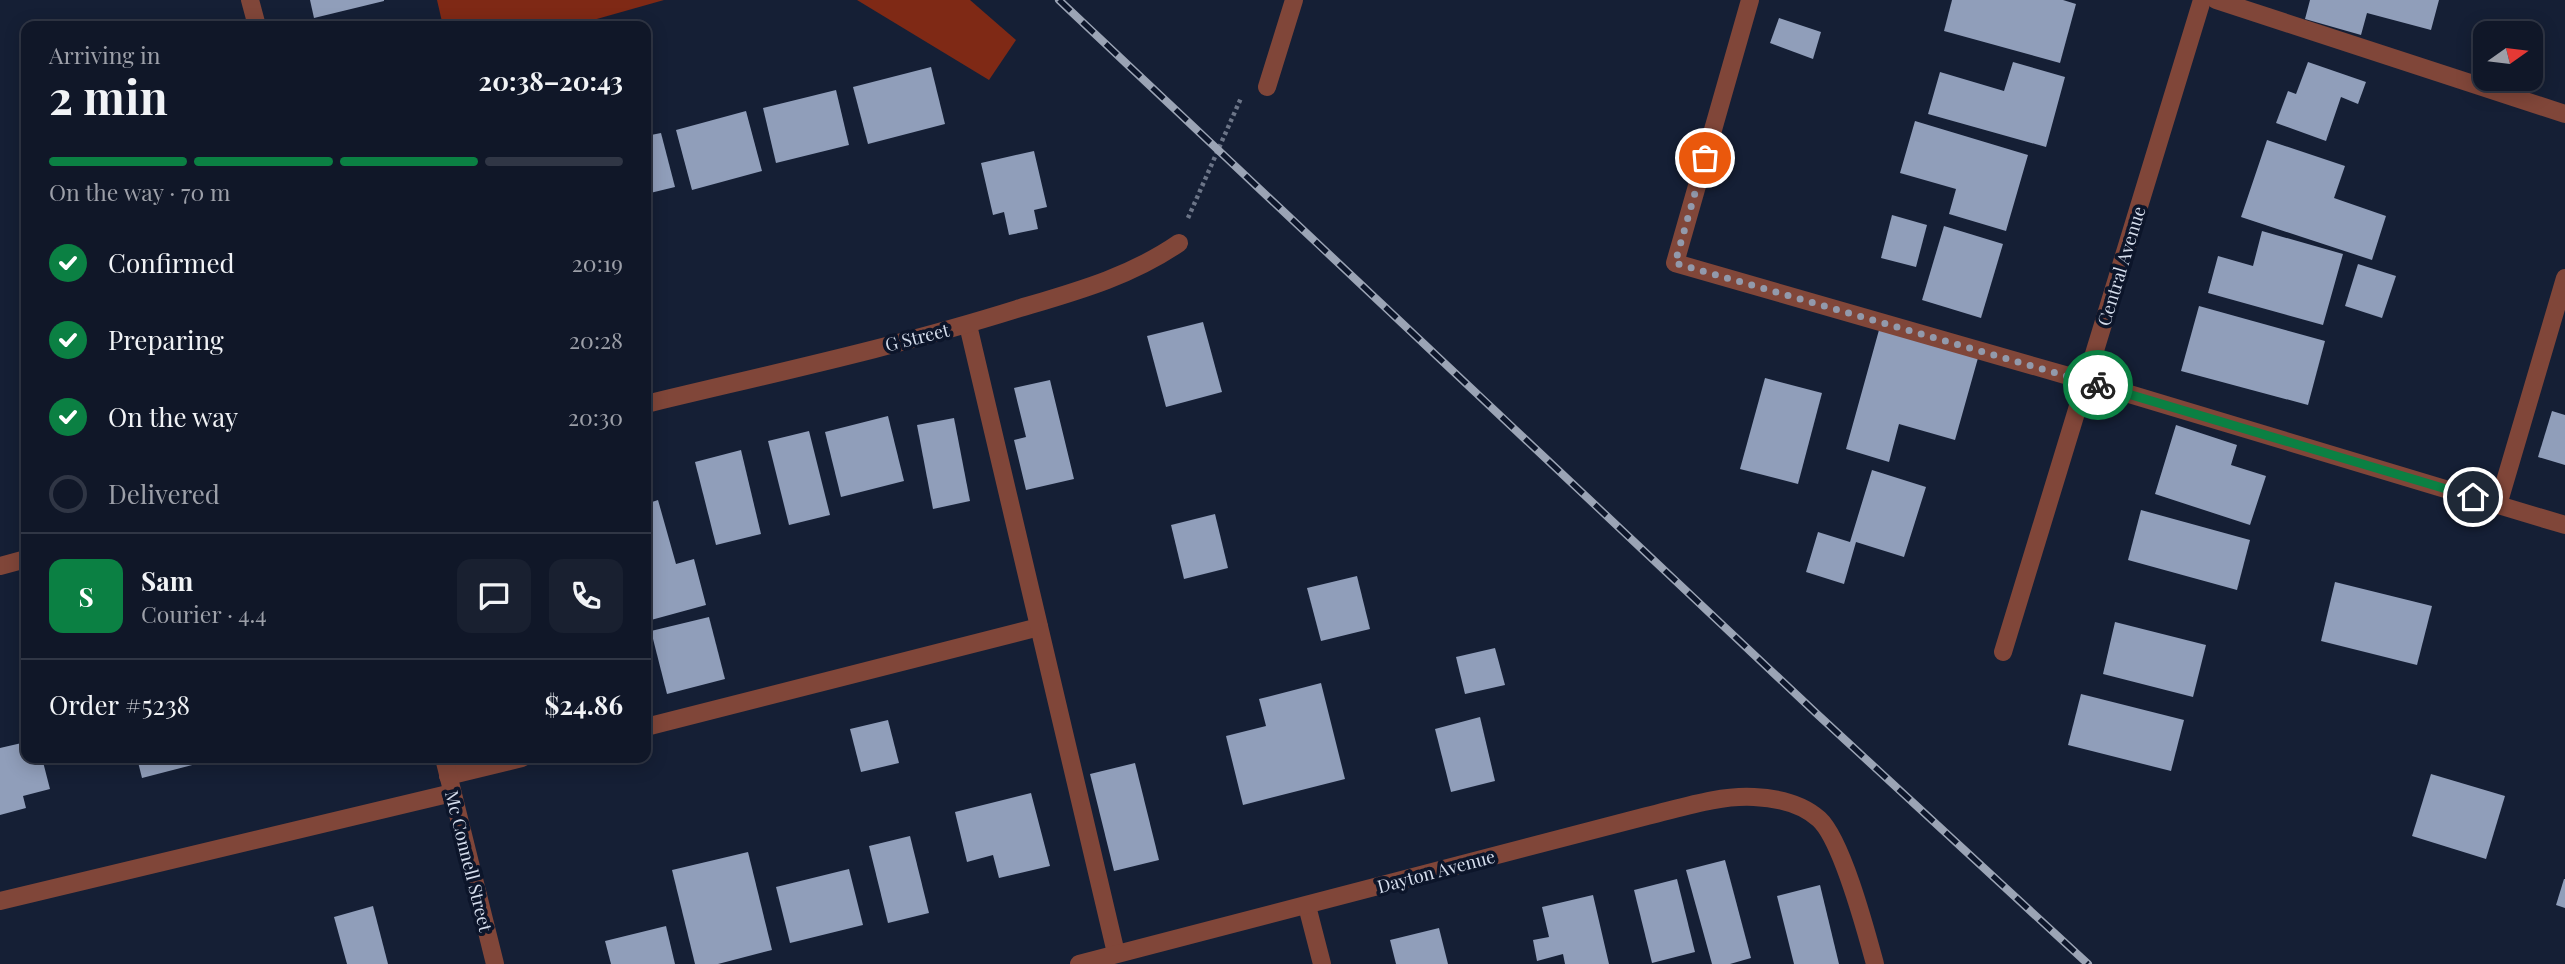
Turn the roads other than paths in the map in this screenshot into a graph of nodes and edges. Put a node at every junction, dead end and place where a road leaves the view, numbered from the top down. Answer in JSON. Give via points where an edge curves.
{"nodes":[{"id":1,"x":250,"y":0,"type":"edge"},
{"id":2,"x":1294,"y":0,"type":"edge"},
{"id":3,"x":1750,"y":0,"type":"edge"},
{"id":4,"x":2203,"y":0,"type":"edge"},
{"id":5,"x":2216,"y":0,"type":"edge"},
{"id":6,"x":256,"y":21,"type":"edge"},
{"id":7,"x":1267,"y":87,"type":"road end"},
{"id":8,"x":2565,"y":114,"type":"edge"},
{"id":9,"x":1179,"y":243,"type":"road end"},
{"id":10,"x":2565,"y":278,"type":"edge"},
{"id":11,"x":968,"y":325,"type":"junction"},
{"id":12,"x":2086,"y":381,"type":"junction"},
{"id":13,"x":651,"y":403,"type":"edge"},
{"id":14,"x":2498,"y":505,"type":"junction"},
{"id":15,"x":2565,"y":525,"type":"edge"},
{"id":16,"x":21,"y":560,"type":"edge"},
{"id":17,"x":0,"y":566,"type":"edge"},
{"id":18,"x":1039,"y":627,"type":"junction"},
{"id":19,"x":2003,"y":652,"type":"dead end"},
{"id":20,"x":651,"y":725,"type":"edge"},
{"id":21,"x":445,"y":763,"type":"edge"},
{"id":22,"x":509,"y":763,"type":"edge"},
{"id":23,"x":450,"y":785,"type":"junction"},
{"id":24,"x":0,"y":901,"type":"edge"},
{"id":25,"x":1307,"y":906,"type":"junction"},
{"id":26,"x":1116,"y":953,"type":"junction"},
{"id":27,"x":495,"y":964,"type":"edge"},
{"id":28,"x":1079,"y":964,"type":"edge"},
{"id":29,"x":1322,"y":964,"type":"edge"},
{"id":30,"x":1875,"y":964,"type":"edge"}],
"edges":[{"from":1,"to":6,"type":"street"},
{"from":2,"to":7,"type":"street"},
{"from":3,"to":12,"type":"street","via":[[1675,263]]},
{"from":4,"to":12,"type":"street","name":"Central Avenue"},
{"from":5,"to":8,"type":"street"},
{"from":9,"to":11,"type":"street","name":"G Street","via":[[1131,271]]},
{"from":10,"to":14,"type":"street"},
{"from":11,"to":13,"type":"street","name":"G Street"},
{"from":11,"to":18,"type":"street"},
{"from":12,"to":14,"type":"street"},
{"from":12,"to":19,"type":"street","name":"Central Avenue"},
{"from":14,"to":15,"type":"street"},
{"from":16,"to":17,"type":"street"},
{"from":18,"to":20,"type":"street"},
{"from":18,"to":26,"type":"street"},
{"from":21,"to":23,"type":"street","name":"Mc Connell Street"},
{"from":22,"to":23,"type":"street"},
{"from":23,"to":24,"type":"street"},
{"from":23,"to":27,"type":"street","name":"Mc Connell Street"},
{"from":25,"to":26,"type":"street","name":"Dayton Avenue"},
{"from":25,"to":29,"type":"street"},
{"from":25,"to":30,"type":"street","name":"Dayton Avenue","via":[[1673,810],[1753,796],[1794,803],[1820,819],[1836,844]]},
{"from":26,"to":28,"type":"street","name":"Dayton Avenue"}]}
